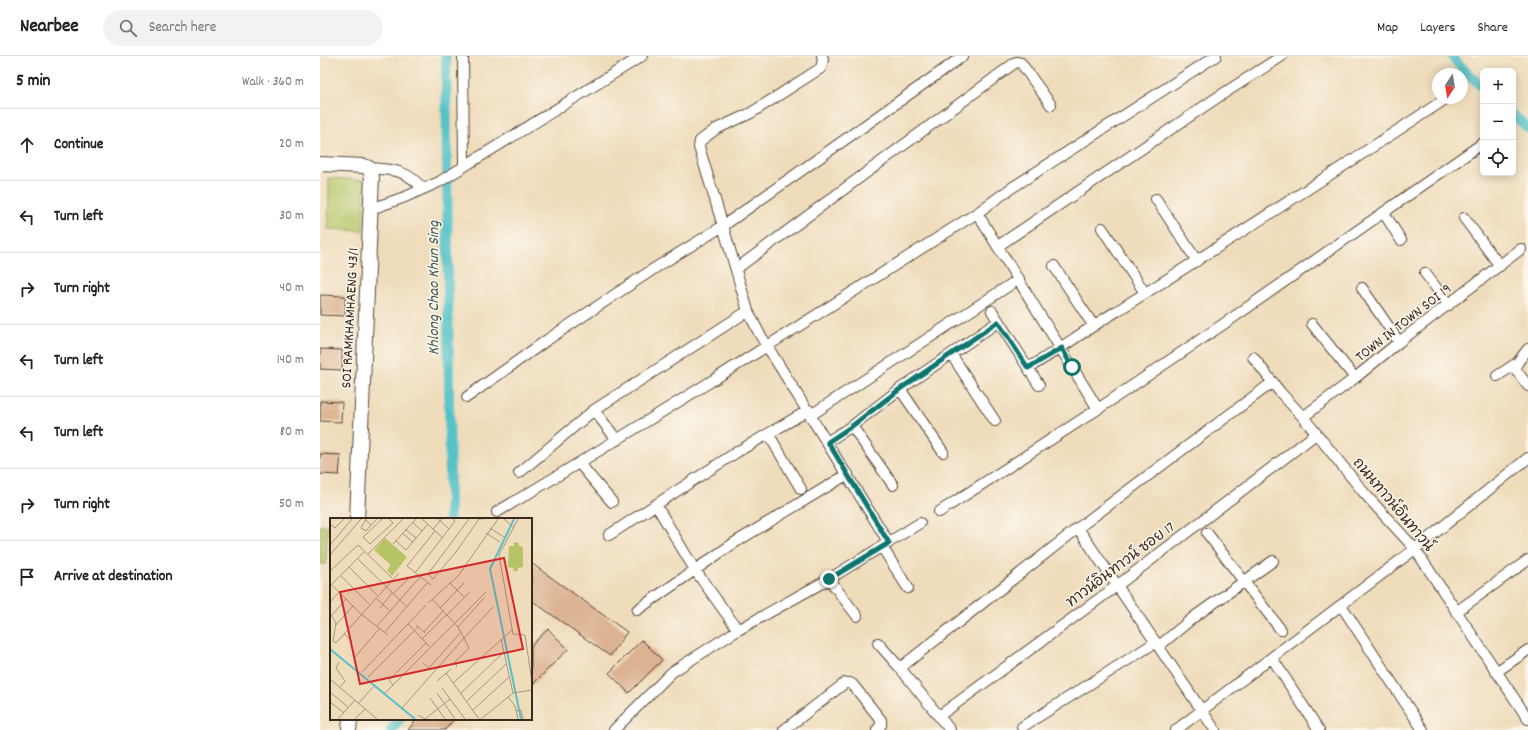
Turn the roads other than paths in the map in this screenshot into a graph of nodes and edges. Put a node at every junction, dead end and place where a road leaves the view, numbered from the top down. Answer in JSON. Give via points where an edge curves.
{"nodes":[{"id":1,"x":642,"y":56,"type":"edge"},
{"id":2,"x":822,"y":56,"type":"edge"},
{"id":3,"x":963,"y":56,"type":"edge"},
{"id":4,"x":1216,"y":56,"type":"edge"},
{"id":5,"x":1282,"y":56,"type":"edge"},
{"id":6,"x":465,"y":58,"type":"edge"},
{"id":7,"x":1438,"y":104,"type":"edge"},
{"id":8,"x":1051,"y":105,"type":"dead end"},
{"id":9,"x":1480,"y":145,"type":"edge"},
{"id":10,"x":320,"y":164,"type":"edge"},
{"id":11,"x":464,"y":165,"type":"junction"},
{"id":12,"x":369,"y":168,"type":"junction"},
{"id":13,"x":423,"y":189,"type":"junction"},
{"id":14,"x":1156,"y":199,"type":"dead end"},
{"id":15,"x":371,"y":209,"type":"junction"},
{"id":16,"x":977,"y":213,"type":"junction"},
{"id":17,"x":1384,"y":213,"type":"junction"},
{"id":18,"x":1464,"y":218,"type":"dead end"},
{"id":19,"x":723,"y":226,"type":"junction"},
{"id":20,"x":1102,"y":228,"type":"dead end"},
{"id":21,"x":1401,"y":240,"type":"dead end"},
{"id":22,"x":998,"y":246,"type":"junction"},
{"id":23,"x":1521,"y":249,"type":"dead end"},
{"id":24,"x":1197,"y":261,"type":"junction"},
{"id":25,"x":1054,"y":266,"type":"dead end"},
{"id":26,"x":1500,"y":266,"type":"junction"},
{"id":27,"x":736,"y":269,"type":"junction"},
{"id":28,"x":1425,"y":273,"type":"dead end"},
{"id":29,"x":1019,"y":279,"type":"junction"},
{"id":30,"x":1362,"y":288,"type":"dead end"},
{"id":31,"x":1145,"y":293,"type":"junction"},
{"id":32,"x":1448,"y":305,"type":"junction"},
{"id":33,"x":748,"y":311,"type":"junction"},
{"id":34,"x":992,"y":312,"type":"dead end"},
{"id":35,"x":998,"y":322,"type":"junction"},
{"id":36,"x":1312,"y":324,"type":"dead end"},
{"id":37,"x":1093,"y":326,"type":"junction"},
{"id":38,"x":1399,"y":342,"type":"junction"},
{"id":39,"x":768,"y":346,"type":"junction"},
{"id":40,"x":1062,"y":348,"type":"junction"},
{"id":41,"x":1528,"y":349,"type":"edge"},
{"id":42,"x":951,"y":354,"type":"junction"},
{"id":43,"x":1253,"y":357,"type":"dead end"},
{"id":44,"x":1517,"y":363,"type":"junction"},
{"id":45,"x":1028,"y":368,"type":"junction"},
{"id":46,"x":1497,"y":376,"type":"dead end"},
{"id":47,"x":1355,"y":378,"type":"junction"},
{"id":48,"x":1273,"y":382,"type":"junction"},
{"id":49,"x":1039,"y":384,"type":"dead end"},
{"id":50,"x":1528,"y":386,"type":"edge"},
{"id":51,"x":900,"y":389,"type":"junction"},
{"id":52,"x":467,"y":397,"type":"dead end"},
{"id":53,"x":1098,"y":409,"type":"junction"},
{"id":54,"x":594,"y":410,"type":"junction"},
{"id":55,"x":810,"y":413,"type":"junction"},
{"id":56,"x":1303,"y":417,"type":"junction"},
{"id":57,"x":995,"y":421,"type":"dead end"},
{"id":58,"x":852,"y":426,"type":"junction"},
{"id":59,"x":768,"y":434,"type":"junction"},
{"id":60,"x":1316,"y":434,"type":"junction"},
{"id":61,"x":617,"y":440,"type":"junction"},
{"id":62,"x":828,"y":442,"type":"junction"},
{"id":63,"x":943,"y":452,"type":"dead end"},
{"id":64,"x":1528,"y":458,"type":"edge"},
{"id":65,"x":580,"y":463,"type":"junction"},
{"id":66,"x":519,"y":473,"type":"dead end"},
{"id":67,"x":848,"y":474,"type":"junction"},
{"id":68,"x":893,"y":485,"type":"dead end"},
{"id":69,"x":801,"y":489,"type":"dead end"},
{"id":70,"x":612,"y":502,"type":"dead end"},
{"id":71,"x":656,"y":505,"type":"junction"},
{"id":72,"x":497,"y":512,"type":"dead end"},
{"id":73,"x":939,"y":512,"type":"dead end"},
{"id":74,"x":357,"y":518,"type":"edge"},
{"id":75,"x":920,"y":524,"type":"dead end"},
{"id":76,"x":1078,"y":528,"type":"junction"},
{"id":77,"x":1207,"y":533,"type":"dead end"},
{"id":78,"x":609,"y":535,"type":"dead end"},
{"id":79,"x":886,"y":545,"type":"junction"},
{"id":80,"x":1415,"y":549,"type":"junction"},
{"id":81,"x":1528,"y":560,"type":"edge"},
{"id":82,"x":1273,"y":562,"type":"dead end"},
{"id":83,"x":695,"y":570,"type":"junction"},
{"id":84,"x":829,"y":579,"type":"junction"},
{"id":85,"x":1244,"y":582,"type":"junction"},
{"id":86,"x":1118,"y":585,"type":"junction"},
{"id":87,"x":908,"y":588,"type":"dead end"},
{"id":88,"x":1341,"y":605,"type":"junction"},
{"id":89,"x":637,"y":610,"type":"dead end"},
{"id":90,"x":1456,"y":612,"type":"junction"},
{"id":91,"x":857,"y":616,"type":"dead end"},
{"id":92,"x":738,"y":630,"type":"junction"},
{"id":93,"x":1281,"y":630,"type":"dead end"},
{"id":94,"x":878,"y":643,"type":"dead end"},
{"id":95,"x":1158,"y":644,"type":"junction"},
{"id":96,"x":1528,"y":650,"type":"edge"},
{"id":97,"x":1272,"y":658,"type":"junction"},
{"id":98,"x":900,"y":668,"type":"junction"},
{"id":99,"x":1496,"y":672,"type":"junction"},
{"id":100,"x":1203,"y":710,"type":"junction"},
{"id":101,"x":939,"y":716,"type":"junction"},
{"id":102,"x":1528,"y":719,"type":"edge"},
{"id":103,"x":350,"y":720,"type":"edge"},
{"id":104,"x":1022,"y":727,"type":"dead end"},
{"id":105,"x":349,"y":730,"type":"edge"},
{"id":106,"x":614,"y":730,"type":"edge"},
{"id":107,"x":784,"y":730,"type":"edge"},
{"id":108,"x":877,"y":730,"type":"edge"},
{"id":109,"x":950,"y":730,"type":"edge"},
{"id":110,"x":1176,"y":730,"type":"edge"},
{"id":111,"x":1216,"y":730,"type":"edge"},
{"id":112,"x":1319,"y":730,"type":"edge"},
{"id":113,"x":1423,"y":730,"type":"edge"}],
"edges":[{"from":1,"to":11,"type":"street"},
{"from":2,"to":19,"type":"street","via":[[821,68],[751,113],[716,129],[700,141],[699,147]]},
{"from":3,"to":19,"type":"street"},
{"from":4,"to":16,"type":"street"},
{"from":5,"to":22,"type":"street"},
{"from":6,"to":11,"type":"street"},
{"from":7,"to":24,"type":"street"},
{"from":8,"to":27,"type":"street","via":[[1021,62],[1016,62]]},
{"from":9,"to":17,"type":"street"},
{"from":10,"to":12,"type":"street"},
{"from":11,"to":13,"type":"street","via":[[439,182]]},
{"from":12,"to":13,"type":"street","via":[[400,171],[410,176]]},
{"from":12,"to":15,"type":"street","name":"SOI RAMKHAMHAENG 43/1","via":[[372,177]]},
{"from":13,"to":15,"type":"street"},
{"from":14,"to":24,"type":"street"},
{"from":15,"to":74,"type":"street","name":"SOI RAMKHAMHAENG 43/1"},
{"from":16,"to":22,"type":"street"},
{"from":16,"to":39,"type":"street"},
{"from":17,"to":21,"type":"street"},
{"from":17,"to":53,"type":"street"},
{"from":18,"to":26,"type":"street"},
{"from":19,"to":27,"type":"street"},
{"from":19,"to":52,"type":"street","via":[[547,340]]},
{"from":20,"to":31,"type":"street"},
{"from":22,"to":29,"type":"street"},
{"from":23,"to":26,"type":"street","name":"TOWN IN TOWN SOI 19"},
{"from":24,"to":31,"type":"street"},
{"from":25,"to":37,"type":"street"},
{"from":26,"to":32,"type":"street","name":"TOWN IN TOWN SOI 19"},
{"from":27,"to":33,"type":"street"},
{"from":28,"to":32,"type":"street"},
{"from":29,"to":40,"type":"street"},
{"from":29,"to":55,"type":"street"},
{"from":30,"to":38,"type":"street"},
{"from":31,"to":37,"type":"street"},
{"from":32,"to":38,"type":"street","name":"TOWN IN TOWN SOI 19"},
{"from":33,"to":39,"type":"street"},
{"from":33,"to":54,"type":"street"},
{"from":34,"to":35,"type":"street"},
{"from":35,"to":42,"type":"street"},
{"from":35,"to":45,"type":"street"},
{"from":36,"to":47,"type":"street"},
{"from":37,"to":40,"type":"street"},
{"from":38,"to":47,"type":"street","name":"TOWN IN TOWN SOI 19"},
{"from":39,"to":55,"type":"street"},
{"from":39,"to":61,"type":"street"},
{"from":40,"to":45,"type":"street"},
{"from":40,"to":53,"type":"street"},
{"from":41,"to":44,"type":"street"},
{"from":42,"to":51,"type":"street"},
{"from":42,"to":57,"type":"street"},
{"from":43,"to":48,"type":"street","name":"ถนนทาวน์อินทาวน์"},
{"from":44,"to":46,"type":"street"},
{"from":44,"to":50,"type":"street","via":[[1516,370]]},
{"from":45,"to":49,"type":"street"},
{"from":47,"to":56,"type":"street","name":"TOWN IN TOWN SOI 19"},
{"from":48,"to":56,"type":"street","name":"ถนนทาวน์อินทาวน์"},
{"from":48,"to":76,"type":"street"},
{"from":51,"to":58,"type":"street"},
{"from":51,"to":63,"type":"street"},
{"from":53,"to":73,"type":"street"},
{"from":54,"to":61,"type":"street"},
{"from":54,"to":66,"type":"street"},
{"from":55,"to":59,"type":"street"},
{"from":55,"to":62,"type":"street"},
{"from":56,"to":60,"type":"street","name":"ถนนทาวน์อินทาวน์"},
{"from":58,"to":62,"type":"street"},
{"from":58,"to":68,"type":"street"},
{"from":59,"to":69,"type":"street"},
{"from":59,"to":71,"type":"street"},
{"from":60,"to":80,"type":"street","name":"ถนนทาวน์อินทาวน์","via":[[1364,494]]},
{"from":60,"to":86,"type":"street","name":"ทาวน์อินทาวน์ ซอย 17"},
{"from":61,"to":65,"type":"street"},
{"from":62,"to":67,"type":"street"},
{"from":64,"to":80,"type":"street"},
{"from":65,"to":70,"type":"street"},
{"from":65,"to":72,"type":"street"},
{"from":67,"to":79,"type":"street"},
{"from":67,"to":83,"type":"street","via":[[734,543]]},
{"from":71,"to":78,"type":"street"},
{"from":71,"to":83,"type":"street"},
{"from":75,"to":79,"type":"street"},
{"from":76,"to":86,"type":"street"},
{"from":76,"to":98,"type":"street"},
{"from":77,"to":85,"type":"street"},
{"from":79,"to":84,"type":"street"},
{"from":79,"to":87,"type":"street"},
{"from":80,"to":88,"type":"street"},
{"from":80,"to":90,"type":"street","name":"ถนนทาวน์อินทาวน์"},
{"from":81,"to":90,"type":"street"},
{"from":82,"to":85,"type":"street"},
{"from":83,"to":89,"type":"street"},
{"from":83,"to":92,"type":"street"},
{"from":84,"to":91,"type":"street"},
{"from":84,"to":92,"type":"street"},
{"from":85,"to":93,"type":"street"},
{"from":85,"to":95,"type":"street"},
{"from":86,"to":95,"type":"street"},
{"from":86,"to":101,"type":"street","name":"ทาวน์อินทาวน์ ซอย 17"},
{"from":88,"to":97,"type":"street"},
{"from":88,"to":113,"type":"street"},
{"from":90,"to":99,"type":"street","name":"ถนนทาวน์อินทาวน์"},
{"from":92,"to":106,"type":"street","via":[[672,672]]},
{"from":94,"to":98,"type":"street"},
{"from":95,"to":100,"type":"street"},
{"from":95,"to":104,"type":"street"},
{"from":96,"to":99,"type":"street"},
{"from":97,"to":100,"type":"street"},
{"from":97,"to":112,"type":"street"},
{"from":98,"to":101,"type":"street"},
{"from":99,"to":102,"type":"street","name":"ถนนทาวน์อินทาวน์"},
{"from":100,"to":110,"type":"street"},
{"from":100,"to":111,"type":"street"},
{"from":101,"to":109,"type":"street"},
{"from":103,"to":105,"type":"street"},
{"from":107,"to":108,"type":"street","via":[[845,683],[853,685],[882,720]]}]}
